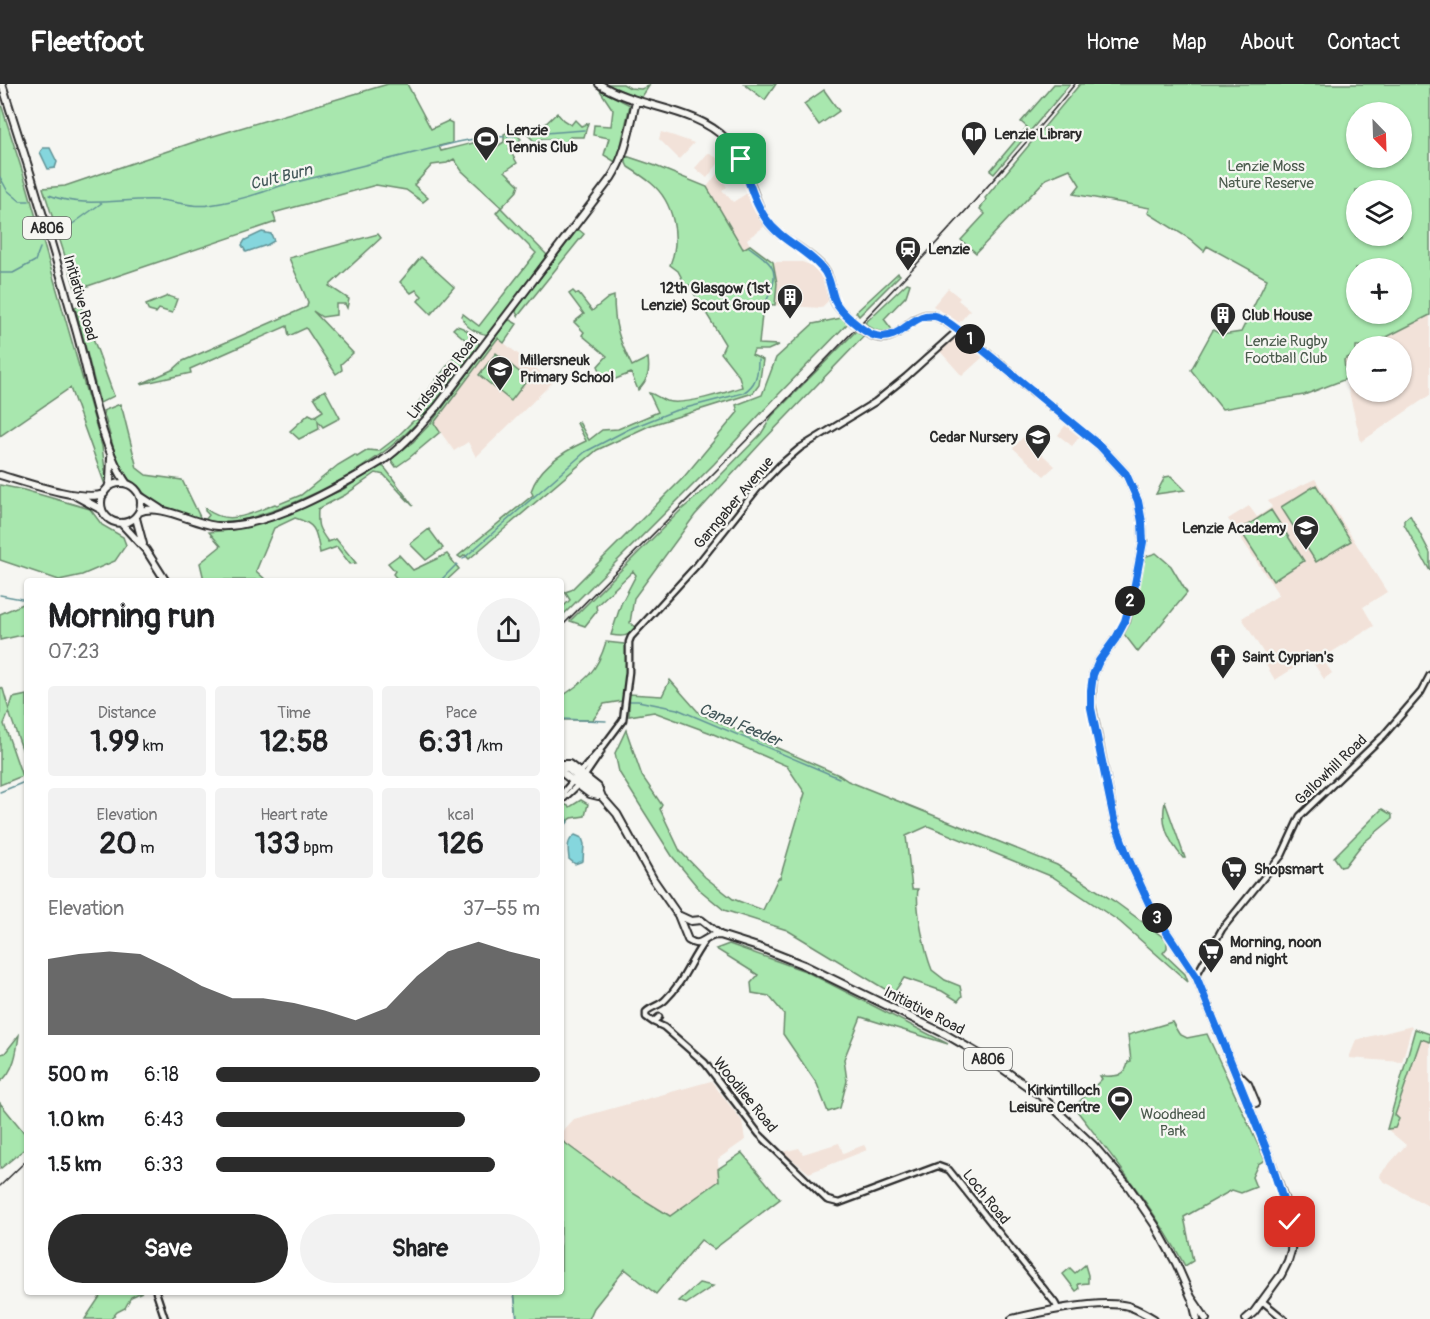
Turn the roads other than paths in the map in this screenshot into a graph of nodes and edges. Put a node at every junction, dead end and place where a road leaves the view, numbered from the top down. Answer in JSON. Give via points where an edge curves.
{"nodes":[{"id":1,"x":2,"y":84,"type":"edge"},
{"id":2,"x":599,"y":84,"type":"edge"},
{"id":3,"x":636,"y":101,"type":"junction"},
{"id":4,"x":958,"y":330,"type":"junction"},
{"id":5,"x":110,"y":451,"type":"junction"},
{"id":6,"x":0,"y":475,"type":"edge"},
{"id":7,"x":128,"y":484,"type":"junction"},
{"id":8,"x":106,"y":492,"type":"junction"},
{"id":9,"x":72,"y":494,"type":"junction"},
{"id":10,"x":140,"y":496,"type":"junction"},
{"id":11,"x":102,"y":510,"type":"junction"},
{"id":12,"x":162,"y":510,"type":"junction"},
{"id":13,"x":138,"y":515,"type":"junction"},
{"id":14,"x":121,"y":523,"type":"junction"},
{"id":15,"x":146,"y":550,"type":"junction"},
{"id":16,"x":164,"y":578,"type":"edge"},
{"id":17,"x":1430,"y":675,"type":"edge"},
{"id":18,"x":564,"y":765,"type":"edge"},
{"id":19,"x":564,"y":772,"type":"edge"},
{"id":20,"x":579,"y":779,"type":"junction"},
{"id":21,"x":564,"y":794,"type":"edge"},
{"id":22,"x":602,"y":797,"type":"junction"},
{"id":23,"x":678,"y":915,"type":"junction"},
{"id":24,"x":692,"y":921,"type":"junction"},
{"id":25,"x":708,"y":927,"type":"junction"},
{"id":26,"x":685,"y":930,"type":"junction"},
{"id":27,"x":720,"y":935,"type":"junction"},
{"id":28,"x":706,"y":940,"type":"junction"},
{"id":29,"x":692,"y":943,"type":"junction"},
{"id":30,"x":696,"y":952,"type":"junction"},
{"id":31,"x":1196,"y":976,"type":"junction"},
{"id":32,"x":660,"y":1005,"type":"junction"},
{"id":33,"x":655,"y":1008,"type":"junction"},
{"id":34,"x":659,"y":1015,"type":"junction"},
{"id":35,"x":653,"y":1022,"type":"junction"},
{"id":36,"x":664,"y":1027,"type":"junction"},
{"id":37,"x":1234,"y":1069,"type":"junction"},
{"id":38,"x":1256,"y":1103,"type":"dead end"},
{"id":39,"x":832,"y":1203,"type":"joint"},
{"id":40,"x":157,"y":1295,"type":"edge"},
{"id":41,"x":1191,"y":1297,"type":"junction"},
{"id":42,"x":1262,"y":1300,"type":"junction"},
{"id":43,"x":1058,"y":1309,"type":"junction"},
{"id":44,"x":165,"y":1319,"type":"edge"},
{"id":45,"x":1012,"y":1319,"type":"edge"},
{"id":46,"x":1154,"y":1319,"type":"edge"},
{"id":47,"x":1197,"y":1319,"type":"edge"},
{"id":48,"x":1206,"y":1319,"type":"edge"},
{"id":49,"x":1246,"y":1319,"type":"edge"},
{"id":50,"x":1284,"y":1319,"type":"edge"}],
"edges":[{"from":1,"to":5,"type":"main road","name":"Initiative Road","number":"A806","via":[[59,267]]},
{"from":2,"to":3,"type":"main road"},
{"from":3,"to":4,"type":"main road","via":[[698,121],[726,139],[741,159],[766,219],[823,268],[835,301],[864,330],[887,337],[928,315],[939,317]]},
{"from":3,"to":12,"type":"main road","name":"Lindsaybeg Road","via":[[627,141],[611,178],[437,407],[384,460],[309,500],[240,525],[207,525]]},
{"from":4,"to":20,"type":"street","name":"Garngaber Avenue","via":[[875,402],[800,448],[758,488],[697,565],[631,637],[623,720]]},
{"from":4,"to":31,"type":"main road","via":[[1100,446],[1126,474],[1138,501],[1143,542],[1134,589],[1125,621],[1093,675],[1091,703],[1114,819],[1128,858],[1152,910]]},
{"from":5,"to":7,"type":"main road","name":"Initiative Road","number":"A806"},
{"from":5,"to":8,"type":"main road","name":"Initiative Road","number":"A806"},
{"from":6,"to":9,"type":"main road"},
{"from":7,"to":8,"type":"main road","via":[[116,484]]},
{"from":7,"to":10,"type":"main road"},
{"from":8,"to":9,"type":"main road","via":[[92,496]]},
{"from":8,"to":11,"type":"main road"},
{"from":9,"to":11,"type":"main road"},
{"from":10,"to":12,"type":"main road","name":"Lindsaybeg Road"},
{"from":10,"to":13,"type":"main road"},
{"from":11,"to":14,"type":"main road","via":[[108,519]]},
{"from":12,"to":13,"type":"main road","name":"Lindsaybeg Road","via":[[148,509]]},
{"from":13,"to":14,"type":"main road"},
{"from":13,"to":15,"type":"main road","via":[[138,529]]},
{"from":14,"to":15,"type":"main road"},
{"from":15,"to":16,"type":"main road"},
{"from":17,"to":31,"type":"street","name":"Gallowhill Road","via":[[1383,736],[1300,816],[1282,855],[1222,929]]},
{"from":18,"to":20,"type":"main road","via":[[569,764]]},
{"from":19,"to":20,"type":"main road"},
{"from":20,"to":21,"type":"street","name":"Garngaber Avenue"},
{"from":20,"to":22,"type":"main road","via":[[590,794]]},
{"from":20,"to":22,"type":"main road","via":[[598,787]]},
{"from":22,"to":23,"type":"main road","via":[[617,814]]},
{"from":23,"to":24,"type":"main road"},
{"from":23,"to":26,"type":"main road"},
{"from":24,"to":25,"type":"main road","via":[[701,920]]},
{"from":24,"to":26,"type":"main road"},
{"from":25,"to":27,"type":"main road","number":"A806"},
{"from":25,"to":28,"type":"main road"},
{"from":26,"to":29,"type":"main road"},
{"from":27,"to":28,"type":"main road","number":"A806"},
{"from":27,"to":41,"type":"main road","name":"Initiative Road","number":"A806","via":[[804,964],[945,1034],[1034,1090],[1094,1146],[1129,1187],[1155,1225]]},
{"from":28,"to":29,"type":"main road"},
{"from":28,"to":30,"type":"street"},
{"from":29,"to":30,"type":"street"},
{"from":30,"to":32,"type":"street","via":[[675,989]]},
{"from":31,"to":37,"type":"main road"},
{"from":32,"to":33,"type":"street"},
{"from":32,"to":34,"type":"street"},
{"from":33,"to":34,"type":"street"},
{"from":33,"to":35,"type":"street","via":[[645,1015]]},
{"from":34,"to":35,"type":"street"},
{"from":34,"to":36,"type":"street","name":"Woodilee Road"},
{"from":35,"to":36,"type":"street","name":"Woodilee Road"},
{"from":36,"to":39,"type":"street","name":"Woodilee Road","via":[[705,1064],[759,1134]]},
{"from":37,"to":38,"type":"main road","via":[[1248,1084]]},
{"from":37,"to":42,"type":"main road","via":[[1269,1156],[1292,1232],[1288,1261]]},
{"from":39,"to":43,"type":"street","name":"Loch Road","via":[[943,1167]]},
{"from":40,"to":44,"type":"street"},
{"from":41,"to":47,"type":"main road","number":"A806"},
{"from":41,"to":48,"type":"main road","number":"A806"},
{"from":42,"to":49,"type":"main road"},
{"from":42,"to":50,"type":"street"},
{"from":43,"to":45,"type":"main road"},
{"from":43,"to":46,"type":"main road","via":[[1117,1305]]}]}
